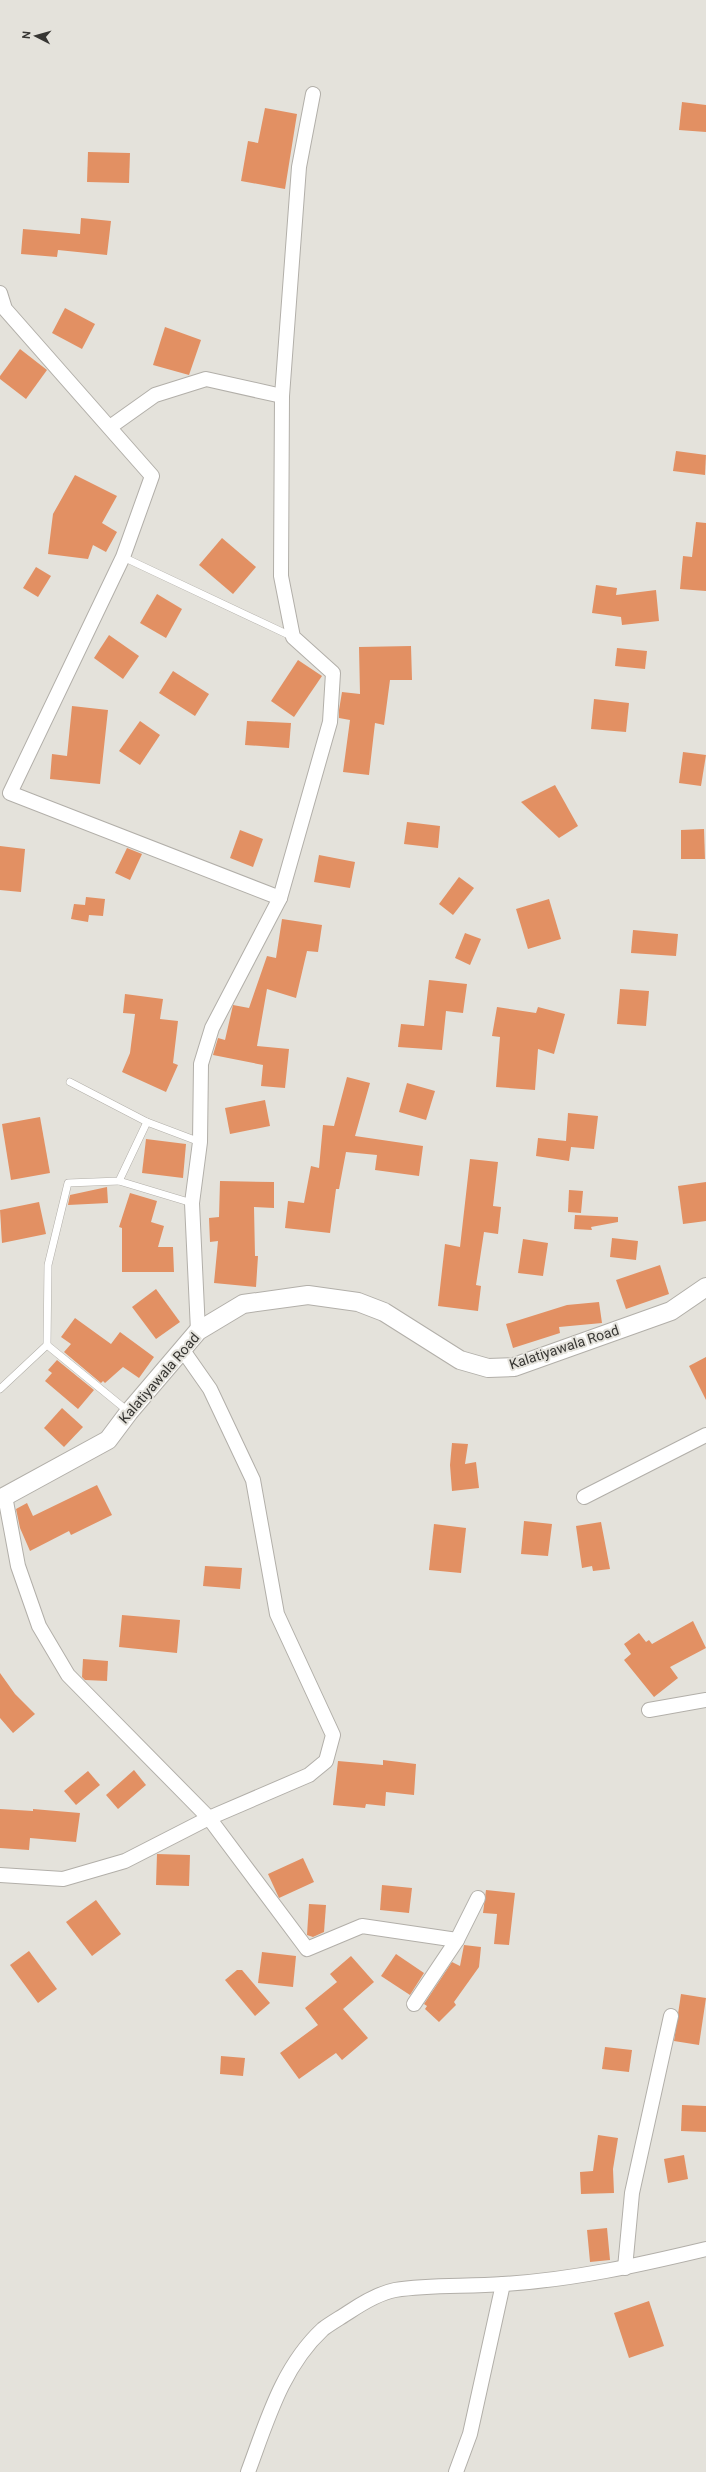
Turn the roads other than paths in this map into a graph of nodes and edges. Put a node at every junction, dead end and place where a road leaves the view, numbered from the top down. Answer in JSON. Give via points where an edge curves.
{"nodes":[{"id":1,"x":313,"y":94,"type":"dead end"},
{"id":2,"x":0,"y":294,"type":"edge"},
{"id":3,"x":282,"y":396,"type":"junction"},
{"id":4,"x":110,"y":427,"type":"junction"},
{"id":5,"x":123,"y":556,"type":"junction"},
{"id":6,"x":293,"y":637,"type":"junction"},
{"id":7,"x":280,"y":898,"type":"junction"},
{"id":8,"x":70,"y":1082,"type":"dead end"},
{"id":9,"x":147,"y":1122,"type":"junction"},
{"id":10,"x":200,"y":1142,"type":"junction"},
{"id":11,"x":120,"y":1181,"type":"junction"},
{"id":12,"x":192,"y":1204,"type":"junction"},
{"id":13,"x":706,"y":1287,"type":"edge"},
{"id":14,"x":198,"y":1331,"type":"junction"},
{"id":15,"x":47,"y":1345,"type":"junction"},
{"id":16,"x":182,"y":1349,"type":"junction"},
{"id":17,"x":0,"y":1389,"type":"edge"},
{"id":18,"x":129,"y":1412,"type":"junction"},
{"id":19,"x":706,"y":1435,"type":"edge"},
{"id":20,"x":3,"y":1497,"type":"edge"},
{"id":21,"x":584,"y":1497,"type":"dead end"},
{"id":22,"x":706,"y":1700,"type":"edge"},
{"id":23,"x":649,"y":1710,"type":"dead end"},
{"id":24,"x":209,"y":1818,"type":"junction"},
{"id":25,"x":0,"y":1875,"type":"edge"},
{"id":26,"x":478,"y":1898,"type":"dead end"},
{"id":27,"x":456,"y":1940,"type":"junction"},
{"id":28,"x":414,"y":2004,"type":"dead end"},
{"id":29,"x":671,"y":2016,"type":"dead end"},
{"id":30,"x":706,"y":2249,"type":"edge"},
{"id":31,"x":625,"y":2268,"type":"junction"},
{"id":32,"x":503,"y":2284,"type":"junction"},
{"id":33,"x":248,"y":2472,"type":"edge"},
{"id":34,"x":456,"y":2472,"type":"edge"}],
"edges":[{"from":1,"to":3,"type":"street","via":[[299,167]]},
{"from":2,"to":4,"type":"street","via":[[5,309]]},
{"from":3,"to":4,"type":"street","via":[[206,379],[155,395]]},
{"from":3,"to":6,"type":"street","via":[[280,576]]},
{"from":4,"to":5,"type":"street","via":[[152,476]]},
{"from":5,"to":6,"type":"lane"},
{"from":5,"to":7,"type":"street","via":[[10,793]]},
{"from":6,"to":7,"type":"street","via":[[333,673],[330,722]]},
{"from":7,"to":10,"type":"street","via":[[212,1028],[201,1064]]},
{"from":8,"to":9,"type":"lane"},
{"from":9,"to":10,"type":"lane"},
{"from":9,"to":11,"type":"lane"},
{"from":10,"to":12,"type":"street"},
{"from":11,"to":12,"type":"lane"},
{"from":11,"to":15,"type":"lane","via":[[68,1183],[48,1264]]},
{"from":12,"to":14,"type":"street"},
{"from":13,"to":14,"type":"street","name":"Kalatiyawala Road","via":[[671,1311],[514,1367],[488,1368],[460,1360],[384,1312],[358,1302],[308,1295],[243,1304]]},
{"from":14,"to":16,"type":"street","name":"Kalatiyawala Road"},
{"from":15,"to":17,"type":"lane"},
{"from":15,"to":18,"type":"lane"},
{"from":16,"to":18,"type":"street","name":"Kalatiyawala Road"},
{"from":16,"to":24,"type":"street","via":[[210,1389],[252,1480],[277,1614],[333,1735],[326,1761],[309,1775]]},
{"from":18,"to":20,"type":"street","name":"Kalatiyawala Road","via":[[108,1440]]},
{"from":19,"to":21,"type":"street"},
{"from":20,"to":24,"type":"street","via":[[18,1566],[38,1626],[68,1674]]},
{"from":22,"to":23,"type":"street"},
{"from":24,"to":25,"type":"street","via":[[125,1861],[63,1879]]},
{"from":24,"to":27,"type":"street","via":[[307,1949],[362,1926]]},
{"from":26,"to":27,"type":"street"},
{"from":27,"to":28,"type":"street"},
{"from":29,"to":31,"type":"street","via":[[632,2193]]},
{"from":30,"to":31,"type":"street"},
{"from":31,"to":32,"type":"street"},
{"from":32,"to":33,"type":"street","via":[[393,2290],[360,2305],[324,2329],[298,2358],[278,2390]]},
{"from":32,"to":34,"type":"street","via":[[470,2434]]}]}
